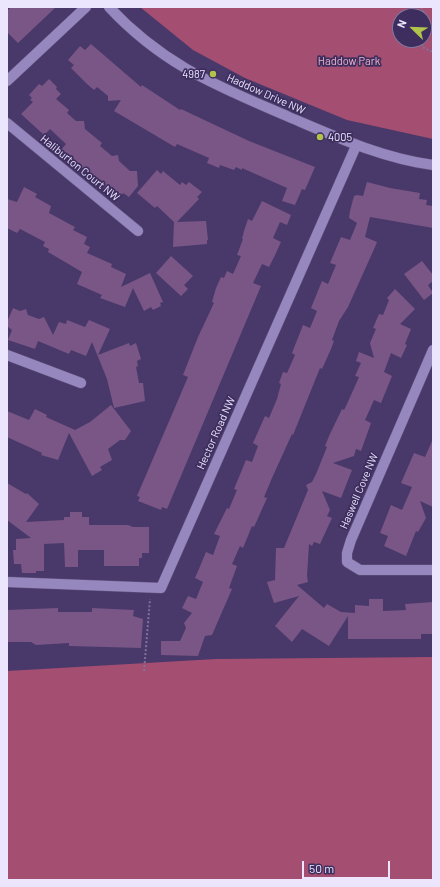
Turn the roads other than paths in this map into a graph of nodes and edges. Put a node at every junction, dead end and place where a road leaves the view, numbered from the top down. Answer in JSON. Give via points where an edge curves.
{"nodes":[{"id":1,"x":86,"y":7,"type":"edge"},
{"id":2,"x":109,"y":7,"type":"edge"},
{"id":3,"x":7,"y":81,"type":"edge"},
{"id":4,"x":7,"y":122,"type":"edge"},
{"id":5,"x":356,"y":146,"type":"junction"},
{"id":6,"x":433,"y":165,"type":"edge"},
{"id":7,"x":138,"y":230,"type":"dead end"},
{"id":8,"x":433,"y":350,"type":"edge"},
{"id":9,"x":7,"y":355,"type":"edge"},
{"id":10,"x":81,"y":383,"type":"dead end"},
{"id":11,"x":433,"y":570,"type":"edge"},
{"id":12,"x":7,"y":582,"type":"edge"}],
"edges":[{"from":1,"to":3,"type":"street"},
{"from":2,"to":5,"type":"street","name":"Haddow Drive NW","via":[[151,46],[196,75]]},
{"from":4,"to":7,"type":"street","name":"Haliburton Court NW"},
{"from":5,"to":6,"type":"street","name":"Haddow Drive NW","via":[[400,159]]},
{"from":5,"to":12,"type":"street","name":"Hector Road NW","via":[[161,588]]},
{"from":8,"to":11,"type":"street","name":"Haswell Cove NW","via":[[347,553],[348,562],[360,570]]},
{"from":9,"to":10,"type":"street"}]}
